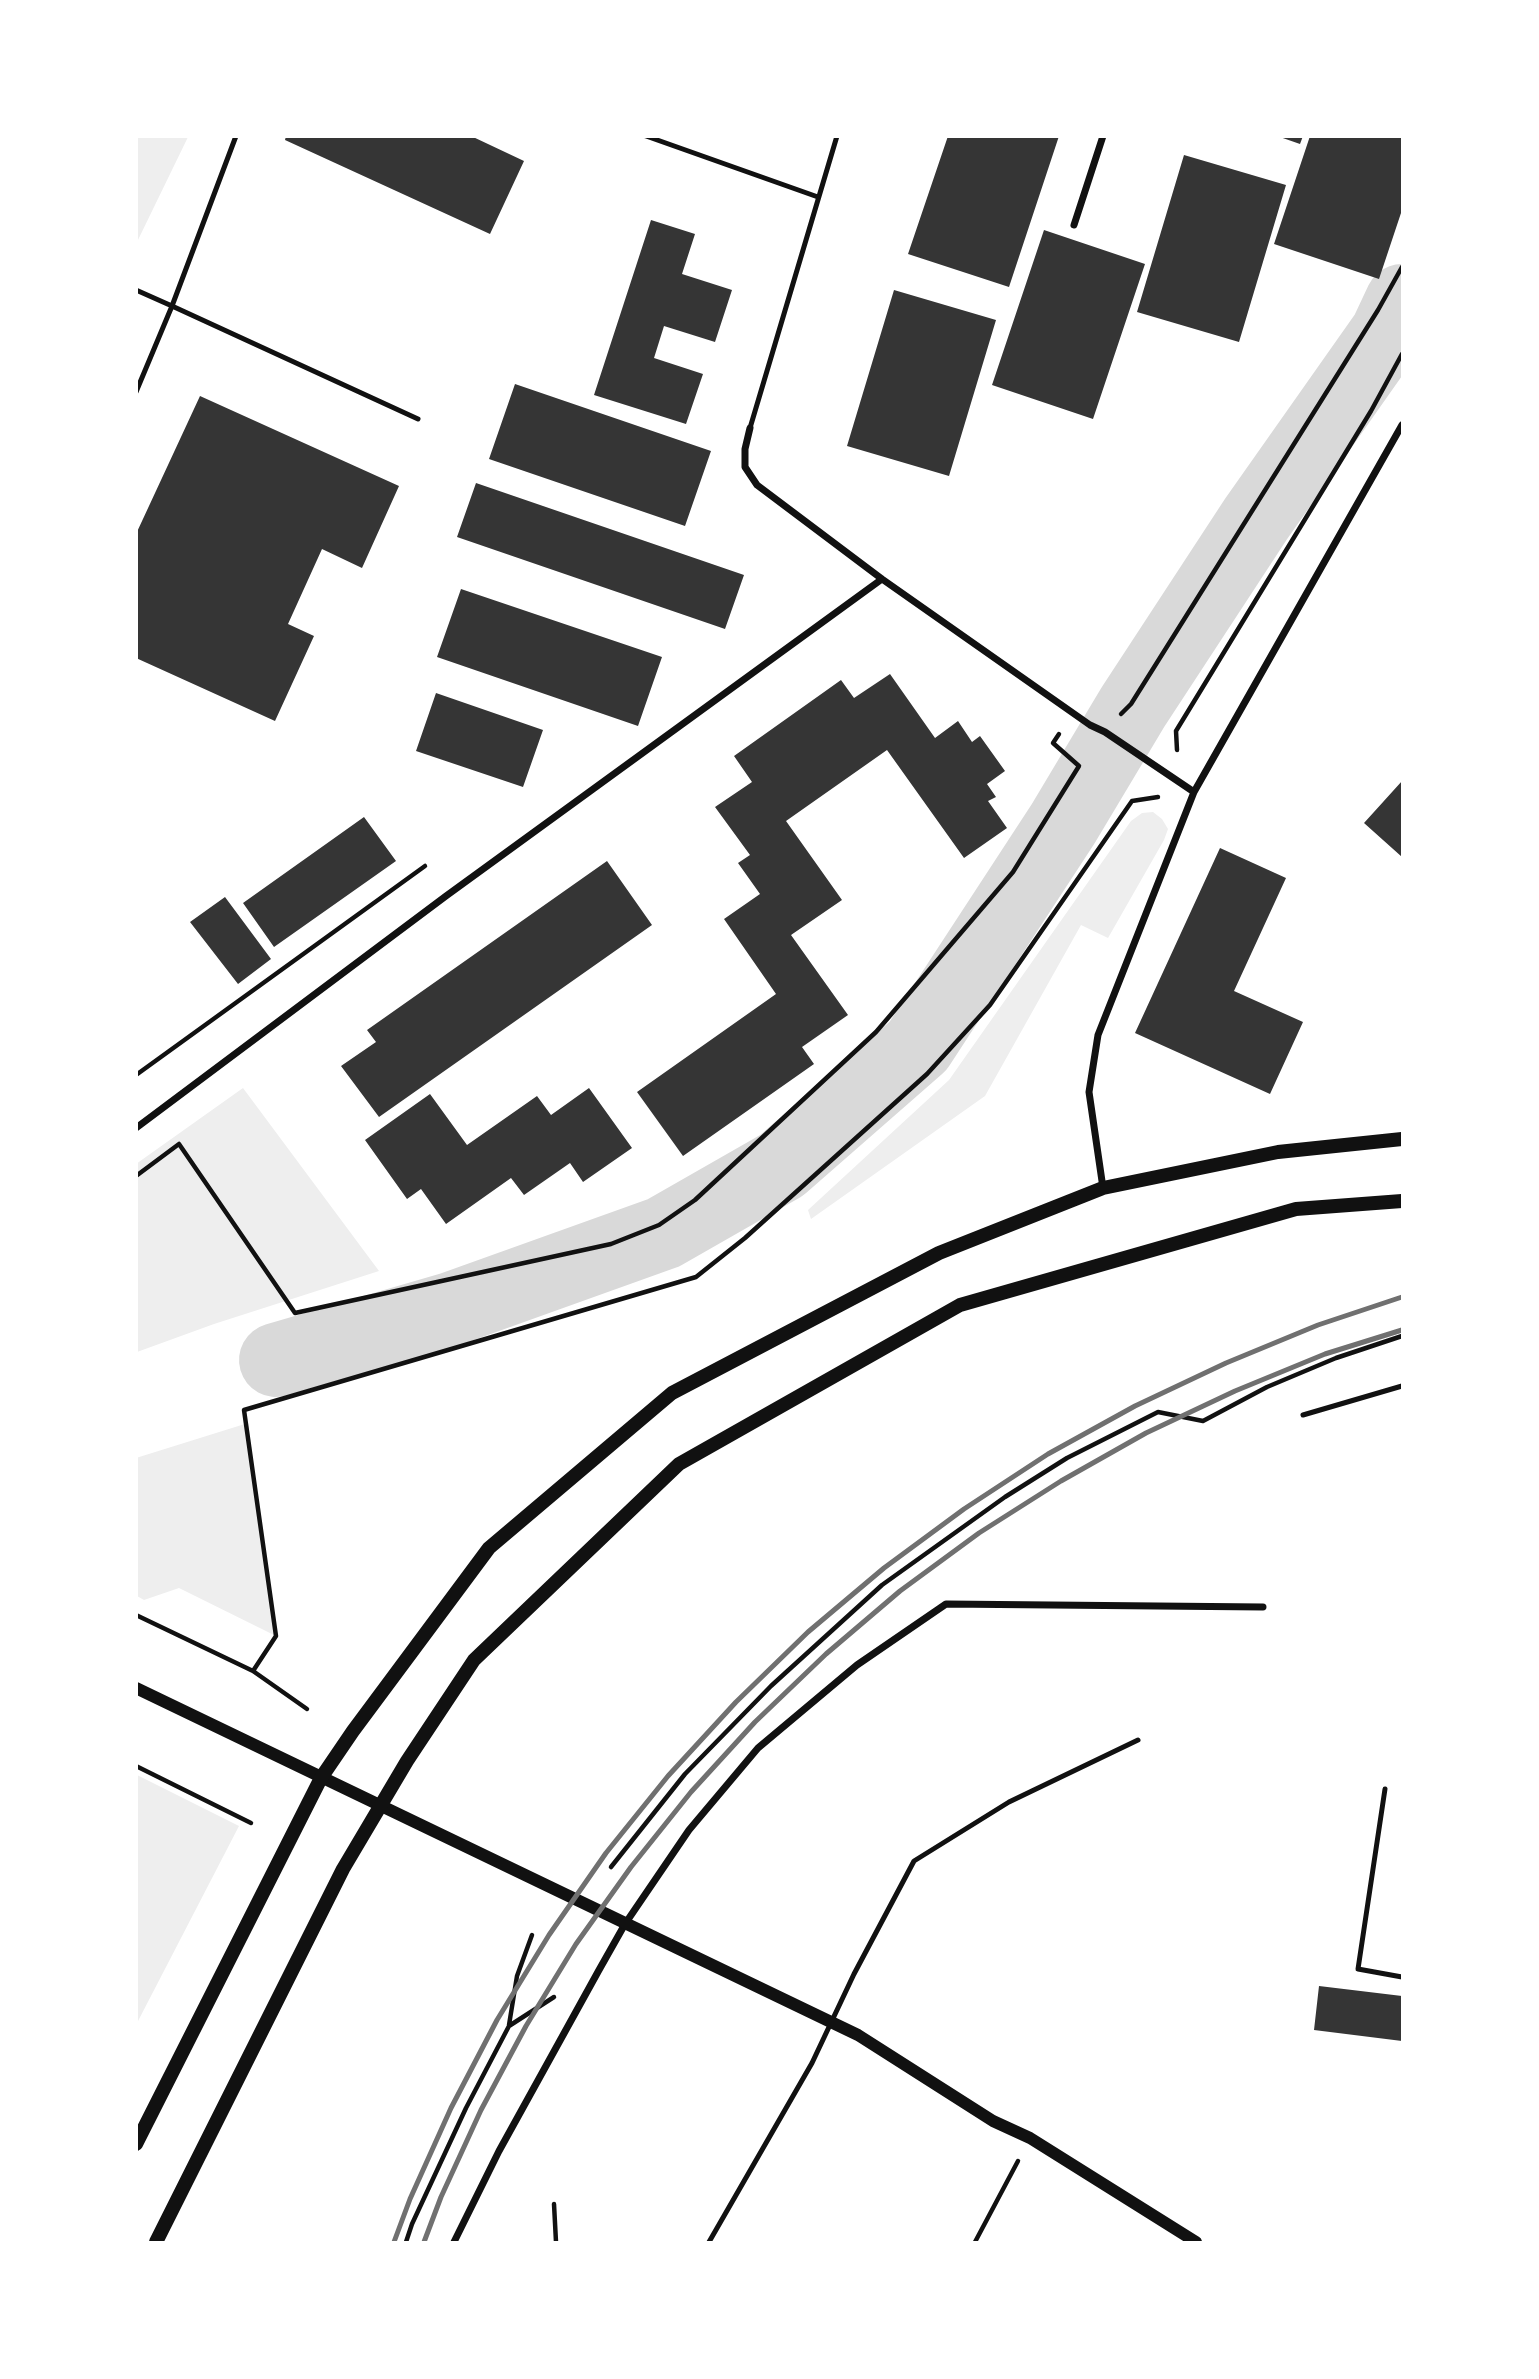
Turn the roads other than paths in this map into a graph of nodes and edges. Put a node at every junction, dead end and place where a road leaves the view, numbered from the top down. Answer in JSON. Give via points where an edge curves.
{"nodes":[{"id":1,"x":236,"y":136,"type":"edge"},
{"id":2,"x":646,"y":136,"type":"edge"},
{"id":3,"x":837,"y":136,"type":"edge"},
{"id":4,"x":1103,"y":136,"type":"edge"},
{"id":5,"x":818,"y":197,"type":"junction"},
{"id":6,"x":1074,"y":225,"type":"dead end"},
{"id":7,"x":136,"y":290,"type":"edge"},
{"id":8,"x":172,"y":306,"type":"junction"},
{"id":9,"x":136,"y":392,"type":"edge"},
{"id":10,"x":418,"y":419,"type":"dead end"},
{"id":11,"x":1402,"y":425,"type":"edge"},
{"id":12,"x":750,"y":428,"type":"joint"},
{"id":13,"x":881,"y":579,"type":"junction"},
{"id":14,"x":1194,"y":792,"type":"junction"},
{"id":15,"x":136,"y":1128,"type":"edge"},
{"id":16,"x":1402,"y":1139,"type":"edge"},
{"id":17,"x":1103,"y":1188,"type":"junction"},
{"id":18,"x":1402,"y":1201,"type":"edge"},
{"id":19,"x":1402,"y":1386,"type":"edge"},
{"id":20,"x":1303,"y":1415,"type":"dead end"},
{"id":21,"x":1263,"y":1607,"type":"dead end"},
{"id":22,"x":136,"y":1688,"type":"edge"},
{"id":23,"x":1138,"y":1740,"type":"dead end"},
{"id":24,"x":321,"y":1779,"type":"junction"},
{"id":25,"x":1385,"y":1789,"type":"dead end"},
{"id":26,"x":380,"y":1804,"type":"junction"},
{"id":27,"x":625,"y":1924,"type":"junction"},
{"id":28,"x":1402,"y":1977,"type":"edge"},
{"id":29,"x":831,"y":2023,"type":"junction"},
{"id":30,"x":136,"y":2144,"type":"edge"},
{"id":31,"x":156,"y":2242,"type":"edge"},
{"id":32,"x":454,"y":2242,"type":"edge"},
{"id":33,"x":709,"y":2242,"type":"edge"},
{"id":34,"x":1196,"y":2242,"type":"edge"}],
"edges":[{"from":1,"to":8,"type":"lane"},
{"from":2,"to":5,"type":"lane"},
{"from":3,"to":5,"type":"lane"},
{"from":4,"to":6,"type":"street"},
{"from":5,"to":12,"type":"lane"},
{"from":7,"to":8,"type":"lane"},
{"from":8,"to":9,"type":"lane"},
{"from":8,"to":10,"type":"lane"},
{"from":11,"to":14,"type":"street"},
{"from":12,"to":13,"type":"street","via":[[746,467],[757,485]]},
{"from":13,"to":14,"type":"street"},
{"from":13,"to":15,"type":"street"},
{"from":14,"to":17,"type":"street","via":[[1098,1035],[1088,1092]]},
{"from":16,"to":17,"type":"main road","via":[[1278,1152]]},
{"from":17,"to":24,"type":"main road","via":[[939,1253],[672,1393],[489,1548]]},
{"from":18,"to":26,"type":"main road","via":[[1296,1209],[960,1305],[679,1464],[474,1660]]},
{"from":19,"to":20,"type":"lane"},
{"from":21,"to":27,"type":"street","via":[[946,1604],[857,1665],[758,1748],[689,1830]]},
{"from":22,"to":24,"type":"street"},
{"from":23,"to":29,"type":"lane","via":[[1009,1802],[914,1861]]},
{"from":24,"to":26,"type":"street"},
{"from":24,"to":30,"type":"main road"},
{"from":25,"to":28,"type":"lane","via":[[1358,1969]]},
{"from":26,"to":27,"type":"street"},
{"from":26,"to":31,"type":"main road"},
{"from":27,"to":29,"type":"street"},
{"from":27,"to":32,"type":"street"},
{"from":29,"to":33,"type":"lane"},
{"from":29,"to":34,"type":"street","via":[[858,2035],[993,2121],[1030,2138]]}]}
